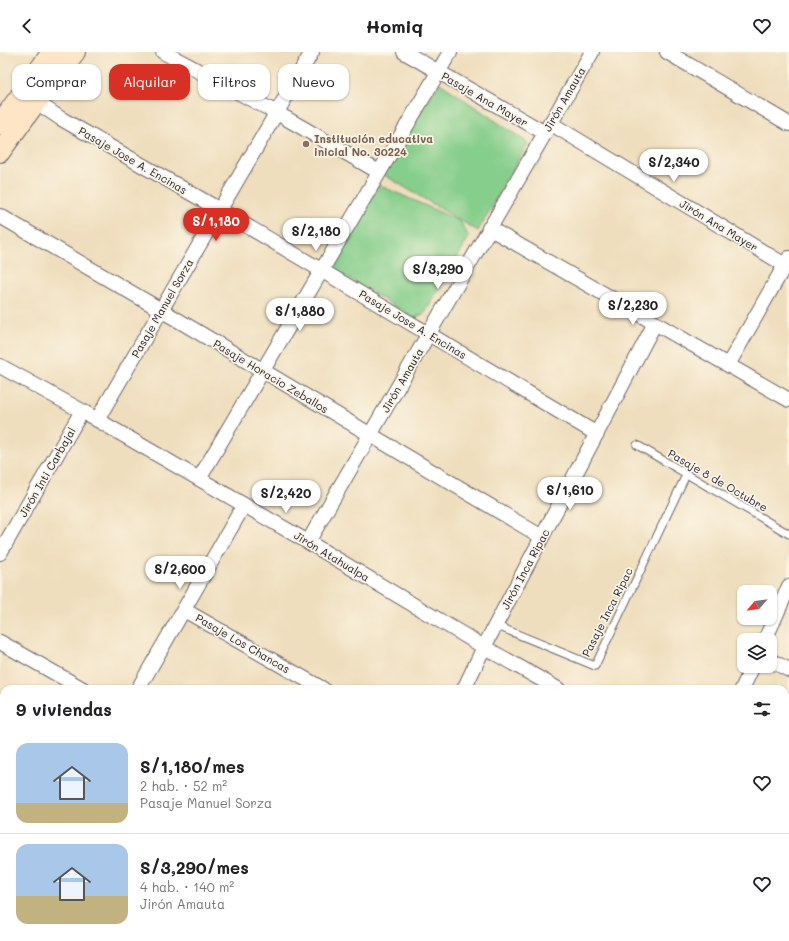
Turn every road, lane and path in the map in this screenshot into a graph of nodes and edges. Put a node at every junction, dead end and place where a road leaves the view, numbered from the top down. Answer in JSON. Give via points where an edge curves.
{"nodes":[{"id":1,"x":52,"y":52,"type":"edge"},
{"id":2,"x":75,"y":52,"type":"edge"},
{"id":3,"x":163,"y":52,"type":"edge"},
{"id":4,"x":312,"y":52,"type":"edge"},
{"id":5,"x":404,"y":52,"type":"edge"},
{"id":6,"x":450,"y":52,"type":"edge"},
{"id":7,"x":592,"y":52,"type":"edge"},
{"id":8,"x":667,"y":52,"type":"edge"},
{"id":9,"x":46,"y":64,"type":"edge"},
{"id":10,"x":63,"y":64,"type":"edge"},
{"id":11,"x":438,"y":72,"type":"junction"},
{"id":12,"x":26,"y":100,"type":"edge"},
{"id":13,"x":27,"y":100,"type":"edge"},
{"id":14,"x":33,"y":100,"type":"edge"},
{"id":15,"x":277,"y":113,"type":"junction"},
{"id":16,"x":0,"y":124,"type":"edge"},
{"id":17,"x":789,"y":124,"type":"edge"},
{"id":18,"x":548,"y":128,"type":"junction"},
{"id":19,"x":0,"y":152,"type":"edge"},
{"id":20,"x":379,"y":172,"type":"junction"},
{"id":21,"x":220,"y":210,"type":"junction"},
{"id":22,"x":0,"y":216,"type":"edge"},
{"id":23,"x":489,"y":228,"type":"junction"},
{"id":24,"x":787,"y":262,"type":"edge"},
{"id":25,"x":322,"y":270,"type":"junction"},
{"id":26,"x":161,"y":310,"type":"junction"},
{"id":27,"x":655,"y":323,"type":"junction"},
{"id":28,"x":428,"y":334,"type":"junction"},
{"id":29,"x":728,"y":365,"type":"junction"},
{"id":30,"x":0,"y":366,"type":"edge"},
{"id":31,"x":262,"y":371,"type":"junction"},
{"id":32,"x":789,"y":400,"type":"edge"},
{"id":33,"x":82,"y":411,"type":"junction"},
{"id":34,"x":97,"y":420,"type":"junction"},
{"id":35,"x":370,"y":434,"type":"junction"},
{"id":36,"x":597,"y":434,"type":"junction"},
{"id":37,"x":636,"y":445,"type":"dead end"},
{"id":38,"x":686,"y":475,"type":"junction"},
{"id":39,"x":199,"y":479,"type":"junction"},
{"id":40,"x":244,"y":505,"type":"junction"},
{"id":41,"x":789,"y":534,"type":"edge"},
{"id":42,"x":542,"y":537,"type":"junction"},
{"id":43,"x":308,"y":542,"type":"junction"},
{"id":44,"x":0,"y":553,"type":"edge"},
{"id":45,"x":789,"y":586,"type":"edge"},
{"id":46,"x":184,"y":610,"type":"junction"},
{"id":47,"x":495,"y":625,"type":"junction"},
{"id":48,"x":768,"y":633,"type":"edge"},
{"id":49,"x":0,"y":642,"type":"edge"},
{"id":50,"x":484,"y":647,"type":"junction"},
{"id":51,"x":777,"y":664,"type":"edge"},
{"id":52,"x":789,"y":670,"type":"edge"},
{"id":53,"x":750,"y":673,"type":"edge"},
{"id":54,"x":76,"y":685,"type":"edge"},
{"id":55,"x":140,"y":685,"type":"edge"},
{"id":56,"x":316,"y":685,"type":"edge"},
{"id":57,"x":466,"y":685,"type":"edge"},
{"id":58,"x":551,"y":685,"type":"edge"},
{"id":59,"x":744,"y":685,"type":"edge"}],
"edges":[{"from":1,"to":9,"type":"street"},
{"from":2,"to":10,"type":"street"},
{"from":3,"to":15,"type":"street"},
{"from":4,"to":15,"type":"street","name":"Pasaje Manuel Sorza"},
{"from":5,"to":11,"type":"street","name":"Pasaje Ana Mayer"},
{"from":6,"to":11,"type":"street"},
{"from":7,"to":18,"type":"street","name":"Jirón Amauta"},
{"from":8,"to":17,"type":"street"},
{"from":11,"to":18,"type":"street","name":"Pasaje Ana Mayer"},
{"from":11,"to":20,"type":"street"},
{"from":12,"to":16,"type":"street"},
{"from":13,"to":19,"type":"street"},
{"from":14,"to":21,"type":"street","name":"Pasaje Jose A. Encinas","via":[[60,118]]},
{"from":15,"to":20,"type":"street"},
{"from":15,"to":21,"type":"street","name":"Pasaje Manuel Sorza"},
{"from":18,"to":23,"type":"street","name":"Jirón Amauta"},
{"from":18,"to":24,"type":"street","name":"Jirón Ana Mayer"},
{"from":20,"to":25,"type":"street"},
{"from":21,"to":25,"type":"street","name":"Pasaje Jose A. Encinas"},
{"from":21,"to":26,"type":"street","name":"Pasaje Manuel Sorza"},
{"from":22,"to":26,"type":"street","name":"Pasaje Horacio Zeballos"},
{"from":23,"to":27,"type":"street"},
{"from":23,"to":28,"type":"street","name":"Jirón Amauta"},
{"from":24,"to":29,"type":"street"},
{"from":25,"to":28,"type":"street","name":"Pasaje Jose A. Encinas"},
{"from":25,"to":31,"type":"street"},
{"from":26,"to":31,"type":"street","name":"Pasaje Horacio Zeballos"},
{"from":26,"to":34,"type":"street","name":"Pasaje Manuel Sorza"},
{"from":27,"to":29,"type":"street"},
{"from":27,"to":36,"type":"street","name":"Jirón Inca Ripac"},
{"from":28,"to":35,"type":"street","name":"Jirón Amauta"},
{"from":28,"to":36,"type":"street","name":"Pasaje Jose A. Encinas"},
{"from":29,"to":32,"type":"street"},
{"from":30,"to":33,"type":"street","name":"Jirón Atahualpa"},
{"from":31,"to":35,"type":"street","name":"Pasaje Horacio Zeballos"},
{"from":31,"to":39,"type":"street"},
{"from":33,"to":34,"type":"street","name":"Jirón Atahualpa"},
{"from":33,"to":44,"type":"street","name":"Jirón Inti Carbajal"},
{"from":34,"to":39,"type":"street","name":"Jirón Atahualpa"},
{"from":35,"to":42,"type":"street","name":"Pasaje Horacio Zeballos"},
{"from":35,"to":43,"type":"street","name":"Jirón Amauta"},
{"from":36,"to":42,"type":"street","name":"Jirón Inca Ripac"},
{"from":37,"to":38,"type":"lane","name":"Pasaje 8 de Octubre"},
{"from":38,"to":41,"type":"lane","name":"Pasaje 8 de Octubre"},
{"from":38,"to":47,"type":"lane","name":"Pasaje Inca Ripac","via":[[595,666]]},
{"from":39,"to":40,"type":"street","name":"Jirón Atahualpa"},
{"from":40,"to":43,"type":"street","name":"Jirón Atahualpa"},
{"from":40,"to":46,"type":"street"},
{"from":42,"to":47,"type":"street","name":"Jirón Inca Ripac"},
{"from":43,"to":50,"type":"street","name":"Jirón Atahualpa"},
{"from":45,"to":48,"type":"street"},
{"from":46,"to":55,"type":"street"},
{"from":46,"to":56,"type":"street","name":"Pasaje Los Chancas"},
{"from":47,"to":50,"type":"street","name":"Jirón Inca Ripac"},
{"from":49,"to":54,"type":"street"},
{"from":50,"to":57,"type":"street","name":"Jirón Inca Ripac"},
{"from":50,"to":58,"type":"street","name":"Jirón Atahualpa"},
{"from":51,"to":52,"type":"street"},
{"from":53,"to":59,"type":"street"}]}
